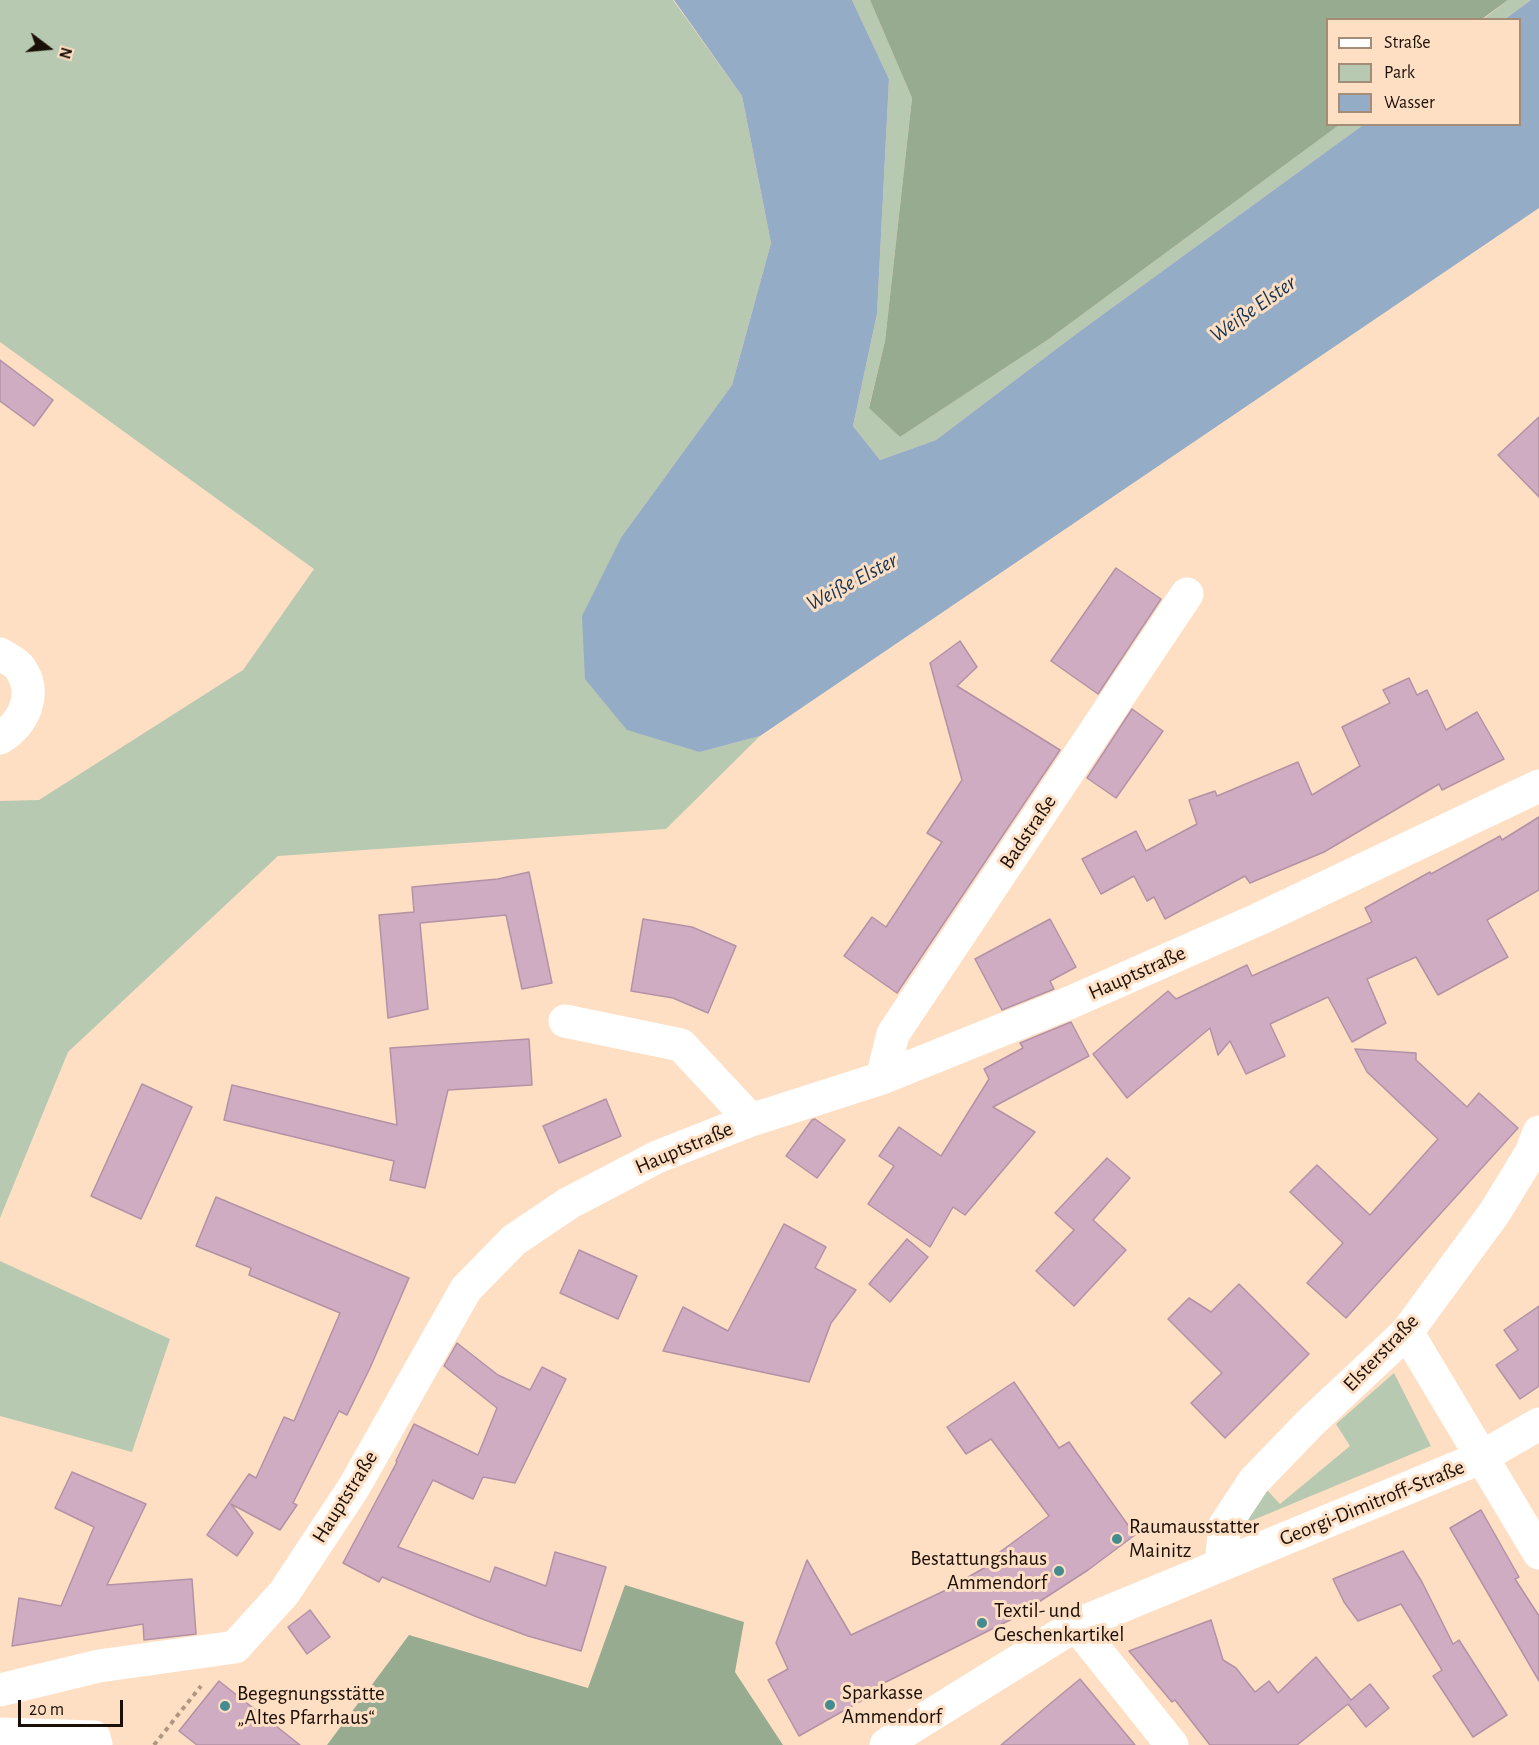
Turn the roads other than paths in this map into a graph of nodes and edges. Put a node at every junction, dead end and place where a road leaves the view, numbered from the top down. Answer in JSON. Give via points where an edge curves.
{"nodes":[{"id":1,"x":1187,"y":594,"type":"dead end"},
{"id":2,"x":0,"y":654,"type":"edge"},
{"id":3,"x":0,"y":738,"type":"edge"},
{"id":4,"x":1539,"y":786,"type":"edge"},
{"id":5,"x":565,"y":1021,"type":"dead end"},
{"id":6,"x":882,"y":1078,"type":"junction"},
{"id":7,"x":751,"y":1120,"type":"junction"},
{"id":8,"x":1539,"y":1132,"type":"edge"},
{"id":9,"x":1407,"y":1332,"type":"junction"},
{"id":10,"x":1539,"y":1424,"type":"edge"},
{"id":11,"x":1480,"y":1458,"type":"junction"},
{"id":12,"x":1539,"y":1552,"type":"edge"},
{"id":13,"x":1221,"y":1565,"type":"junction"},
{"id":14,"x":1076,"y":1625,"type":"junction"},
{"id":15,"x":0,"y":1690,"type":"edge"},
{"id":16,"x":0,"y":1734,"type":"edge"},
{"id":17,"x":96,"y":1745,"type":"edge"},
{"id":18,"x":886,"y":1745,"type":"edge"},
{"id":19,"x":1172,"y":1745,"type":"edge"}],
"edges":[{"from":1,"to":6,"type":"street","name":"Badstraße","via":[[893,1034]]},
{"from":2,"to":3,"type":"street","via":[[19,667],[29,690],[24,716]]},
{"from":4,"to":6,"type":"street","name":"Hauptstraße","via":[[1259,919],[1070,1003]]},
{"from":5,"to":7,"type":"street","via":[[681,1045]]},
{"from":6,"to":7,"type":"street","name":"Hauptstraße"},
{"from":7,"to":15,"type":"street","name":"Hauptstraße","via":[[657,1157],[569,1203],[514,1240],[466,1289],[354,1486],[284,1593],[235,1647],[99,1666]]},
{"from":8,"to":9,"type":"street","name":"Elsterstraße","via":[[1531,1153],[1495,1212]]},
{"from":9,"to":11,"type":"street"},
{"from":9,"to":13,"type":"street","name":"Elsterstraße","via":[[1254,1481],[1225,1525]]},
{"from":10,"to":11,"type":"street","name":"Georgi-Dimitroff-Straße"},
{"from":11,"to":12,"type":"street"},
{"from":11,"to":13,"type":"street","name":"Georgi-Dimitroff-Straße"},
{"from":13,"to":14,"type":"street","name":"Georgi-Dimitroff-Straße"},
{"from":14,"to":18,"type":"street","name":"Georgi-Dimitroff-Straße"},
{"from":14,"to":19,"type":"street"},
{"from":16,"to":17,"type":"street","via":[[94,1737]]}]}
